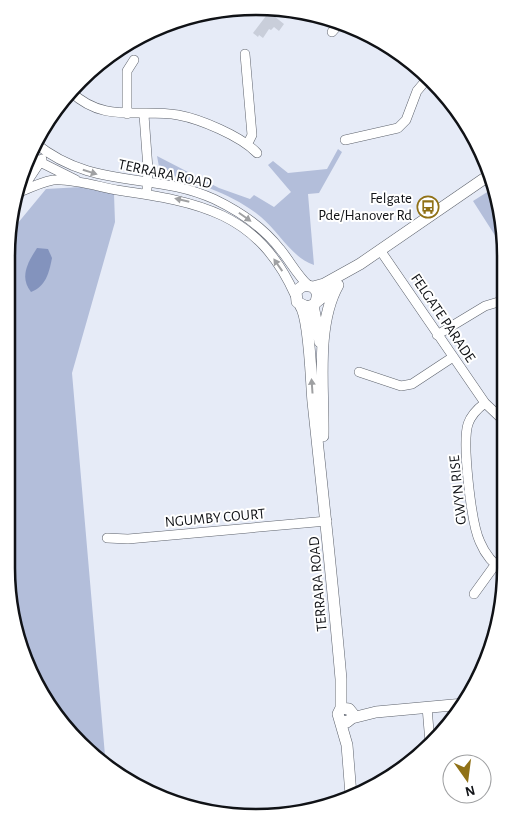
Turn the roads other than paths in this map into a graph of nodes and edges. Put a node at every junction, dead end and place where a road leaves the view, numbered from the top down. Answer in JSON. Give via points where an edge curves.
{"nodes":[{"id":1,"x":335,"y":29,"type":"edge"},
{"id":2,"x":332,"y":32,"type":"dead end"},
{"id":3,"x":245,"y":54,"type":"dead end"},
{"id":4,"x":134,"y":60,"type":"dead end"},
{"id":5,"x":423,"y":83,"type":"edge"},
{"id":6,"x":77,"y":95,"type":"edge"},
{"id":7,"x":126,"y":114,"type":"junction"},
{"id":8,"x":144,"y":115,"type":"junction"},
{"id":9,"x":345,"y":140,"type":"dead end"},
{"id":10,"x":248,"y":143,"type":"junction"},
{"id":11,"x":41,"y":148,"type":"edge"},
{"id":12,"x":46,"y":152,"type":"junction"},
{"id":13,"x":257,"y":153,"type":"dead end"},
{"id":14,"x":35,"y":159,"type":"edge"},
{"id":15,"x":40,"y":162,"type":"junction"},
{"id":16,"x":29,"y":177,"type":"edge"},
{"id":17,"x":484,"y":179,"type":"edge"},
{"id":18,"x":148,"y":183,"type":"junction"},
{"id":19,"x":88,"y":185,"type":"junction"},
{"id":20,"x":25,"y":187,"type":"edge"},
{"id":21,"x":145,"y":194,"type":"junction"},
{"id":22,"x":380,"y":250,"type":"junction"},
{"id":23,"x":360,"y":264,"type":"junction"},
{"id":24,"x":338,"y":285,"type":"junction"},
{"id":25,"x":311,"y":286,"type":"junction"},
{"id":26,"x":298,"y":300,"type":"junction"},
{"id":27,"x":497,"y":302,"type":"edge"},
{"id":28,"x":315,"y":303,"type":"junction"},
{"id":29,"x":437,"y":335,"type":"junction"},
{"id":30,"x":453,"y":357,"type":"junction"},
{"id":31,"x":323,"y":361,"type":"junction"},
{"id":32,"x":359,"y":372,"type":"dead end"},
{"id":33,"x":485,"y":403,"type":"junction"},
{"id":34,"x":497,"y":414,"type":"edge"},
{"id":35,"x":324,"y":486,"type":"junction"},
{"id":36,"x":327,"y":521,"type":"junction"},
{"id":37,"x":107,"y":538,"type":"dead end"},
{"id":38,"x":495,"y":565,"type":"joint"},
{"id":39,"x":474,"y":594,"type":"dead end"},
{"id":40,"x":454,"y":705,"type":"edge"},
{"id":41,"x":427,"y":707,"type":"junction"},
{"id":42,"x":347,"y":714,"type":"junction"},
{"id":43,"x":429,"y":735,"type":"edge"},
{"id":44,"x":351,"y":790,"type":"edge"}],
"edges":[{"from":1,"to":2,"type":"street"},
{"from":3,"to":10,"type":"street","via":[[252,135]]},
{"from":4,"to":7,"type":"street","via":[[128,70]]},
{"from":5,"to":9,"type":"street","via":[[417,91],[406,120],[398,128]]},
{"from":6,"to":7,"type":"street","via":[[109,112]]},
{"from":7,"to":8,"type":"street"},
{"from":8,"to":10,"type":"street","via":[[178,115],[205,123]]},
{"from":8,"to":18,"type":"street"},
{"from":10,"to":13,"type":"street"},
{"from":11,"to":12,"type":"street","name":"TERRARA ROAD"},
{"from":12,"to":15,"type":"street"},
{"from":12,"to":18,"type":"street","name":"TERRARA ROAD","one_way":true,"via":[[78,169]]},
{"from":14,"to":15,"type":"street","name":"TERRARA ROAD"},
{"from":15,"to":16,"type":"street"},
{"from":15,"to":19,"type":"street","name":"TERRARA ROAD"},
{"from":17,"to":22,"type":"main road"},
{"from":18,"to":21,"type":"street"},
{"from":18,"to":25,"type":"street","name":"TERRARA ROAD","one_way":true,"via":[[196,193],[238,212],[275,243]]},
{"from":19,"to":20,"type":"street","name":"TERRARA ROAD","via":[[55,180]]},
{"from":19,"to":21,"type":"street","name":"TERRARA ROAD"},
{"from":26,"to":21,"type":"street","name":"TERRARA ROAD","one_way":true,"via":[[271,256],[244,228],[205,207]]},
{"from":22,"to":23,"type":"main road"},
{"from":22,"to":29,"type":"street","name":"FELGATE PARADE"},
{"from":23,"to":24,"type":"main road"},
{"from":23,"to":25,"type":"main road","via":[[324,284]]},
{"from":24,"to":28,"type":"main road"},
{"from":24,"to":31,"type":"main road","name":"TERRARA ROAD","via":[[326,313]]},
{"from":25,"to":26,"type":"main road","via":[[298,288]]},
{"from":25,"to":28,"type":"main road","via":[[318,293]]},
{"from":26,"to":28,"type":"main road","via":[[307,307]]},
{"from":35,"to":26,"type":"main road","name":"TERRARA ROAD","one_way":true,"via":[[307,322]]},
{"from":27,"to":29,"type":"street","via":[[485,306]]},
{"from":28,"to":31,"type":"main road","name":"TERRARA ROAD"},
{"from":29,"to":30,"type":"street","name":"FELGATE PARADE"},
{"from":30,"to":32,"type":"street","via":[[412,384],[401,386]]},
{"from":30,"to":33,"type":"street","name":"FELGATE PARADE"},
{"from":31,"to":35,"type":"main road","name":"TERRARA ROAD"},
{"from":33,"to":34,"type":"street","name":"FELGATE PARADE"},
{"from":33,"to":38,"type":"street","name":"GWYN RISE","via":[[471,417],[466,439],[475,530]]},
{"from":35,"to":36,"type":"main road","name":"TERRARA ROAD"},
{"from":36,"to":37,"type":"street","name":"NGUMBY COURT","via":[[128,540]]},
{"from":36,"to":42,"type":"main road","name":"TERRARA ROAD"},
{"from":38,"to":39,"type":"street"},
{"from":40,"to":41,"type":"main road"},
{"from":41,"to":42,"type":"main road"},
{"from":41,"to":43,"type":"street"},
{"from":42,"to":44,"type":"main road","name":"TERRARA ROAD"}]}
